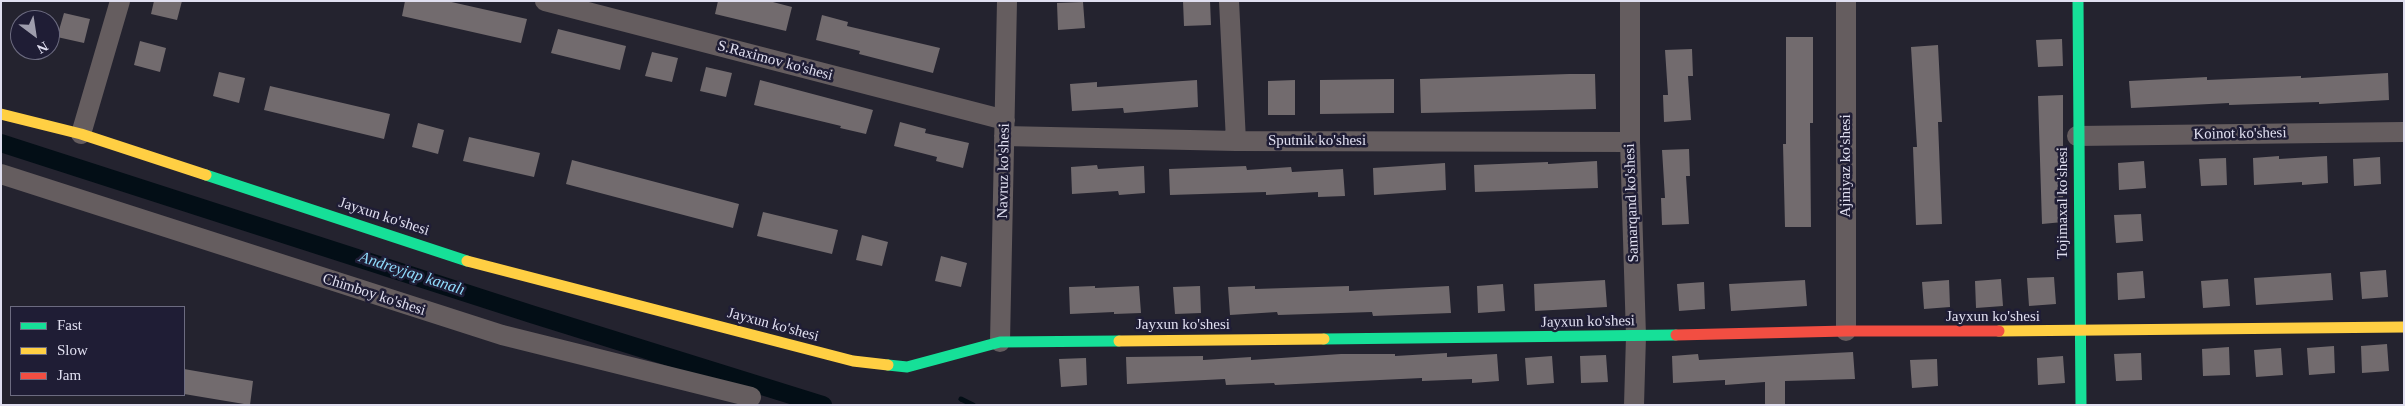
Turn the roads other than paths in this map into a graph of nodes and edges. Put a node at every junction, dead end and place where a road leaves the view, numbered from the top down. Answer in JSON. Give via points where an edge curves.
{"nodes":[{"id":1,"x":120,"y":1,"type":"edge"},
{"id":2,"x":544,"y":1,"type":"edge"},
{"id":3,"x":1007,"y":1,"type":"edge"},
{"id":4,"x":1229,"y":1,"type":"edge"},
{"id":5,"x":1630,"y":1,"type":"edge"},
{"id":6,"x":1846,"y":1,"type":"edge"},
{"id":7,"x":2078,"y":1,"type":"edge"},
{"id":8,"x":1,"y":114,"type":"edge"},
{"id":9,"x":1004,"y":128,"type":"junction"},
{"id":10,"x":2404,"y":132,"type":"edge"},
{"id":11,"x":81,"y":134,"type":"junction"},
{"id":12,"x":2077,"y":136,"type":"junction"},
{"id":13,"x":1236,"y":141,"type":"junction"},
{"id":14,"x":1630,"y":142,"type":"junction"},
{"id":15,"x":1,"y":174,"type":"edge"},
{"id":16,"x":2404,"y":327,"type":"edge"},
{"id":17,"x":1846,"y":331,"type":"junction"},
{"id":18,"x":2079,"y":331,"type":"junction"},
{"id":19,"x":1636,"y":336,"type":"junction"},
{"id":20,"x":1000,"y":342,"type":"junction"},
{"id":21,"x":752,"y":397,"type":"dead end"},
{"id":22,"x":1634,"y":405,"type":"edge"},
{"id":23,"x":2081,"y":405,"type":"edge"}],
"edges":[{"from":1,"to":11,"type":"street"},
{"from":2,"to":9,"type":"street","name":"S.Raximov ko'shesi"},
{"from":3,"to":9,"type":"street","name":"Navruz ko'shesi"},
{"from":4,"to":13,"type":"street"},
{"from":5,"to":14,"type":"street","name":"Samarqand ko'shesi"},
{"from":6,"to":17,"type":"street","name":"Ajiniyaz ko'shesi"},
{"from":7,"to":12,"type":"street","name":"Tojimaxal ko'shesi"},
{"from":8,"to":11,"type":"street","name":"Jayxun ko'shesi"},
{"from":9,"to":13,"type":"street","name":"Sputnik ko'shesi"},
{"from":9,"to":20,"type":"street","name":"Navruz ko'shesi"},
{"from":10,"to":12,"type":"street","name":"Koinot ko'shesi"},
{"from":11,"to":20,"type":"street","name":"Jayxun ko'shesi","via":[[464,260],[853,361],[907,367]]},
{"from":12,"to":18,"type":"street","name":"Tojimaxal ko'shesi"},
{"from":13,"to":14,"type":"street","name":"Sputnik ko'shesi"},
{"from":14,"to":19,"type":"street","name":"Samarqand ko'shesi"},
{"from":15,"to":21,"type":"street","name":"Chimboy ko'shesi","via":[[502,335]]},
{"from":16,"to":18,"type":"street","name":"Jayxun ko'shesi"},
{"from":17,"to":18,"type":"street","name":"Jayxun ko'shesi"},
{"from":17,"to":19,"type":"street","name":"Jayxun ko'shesi"},
{"from":18,"to":23,"type":"street","name":"Tojimaxal ko'shesi"},
{"from":19,"to":20,"type":"street","name":"Jayxun ko'shesi"},
{"from":19,"to":22,"type":"street","name":"Samarqand ko'shesi"}]}
